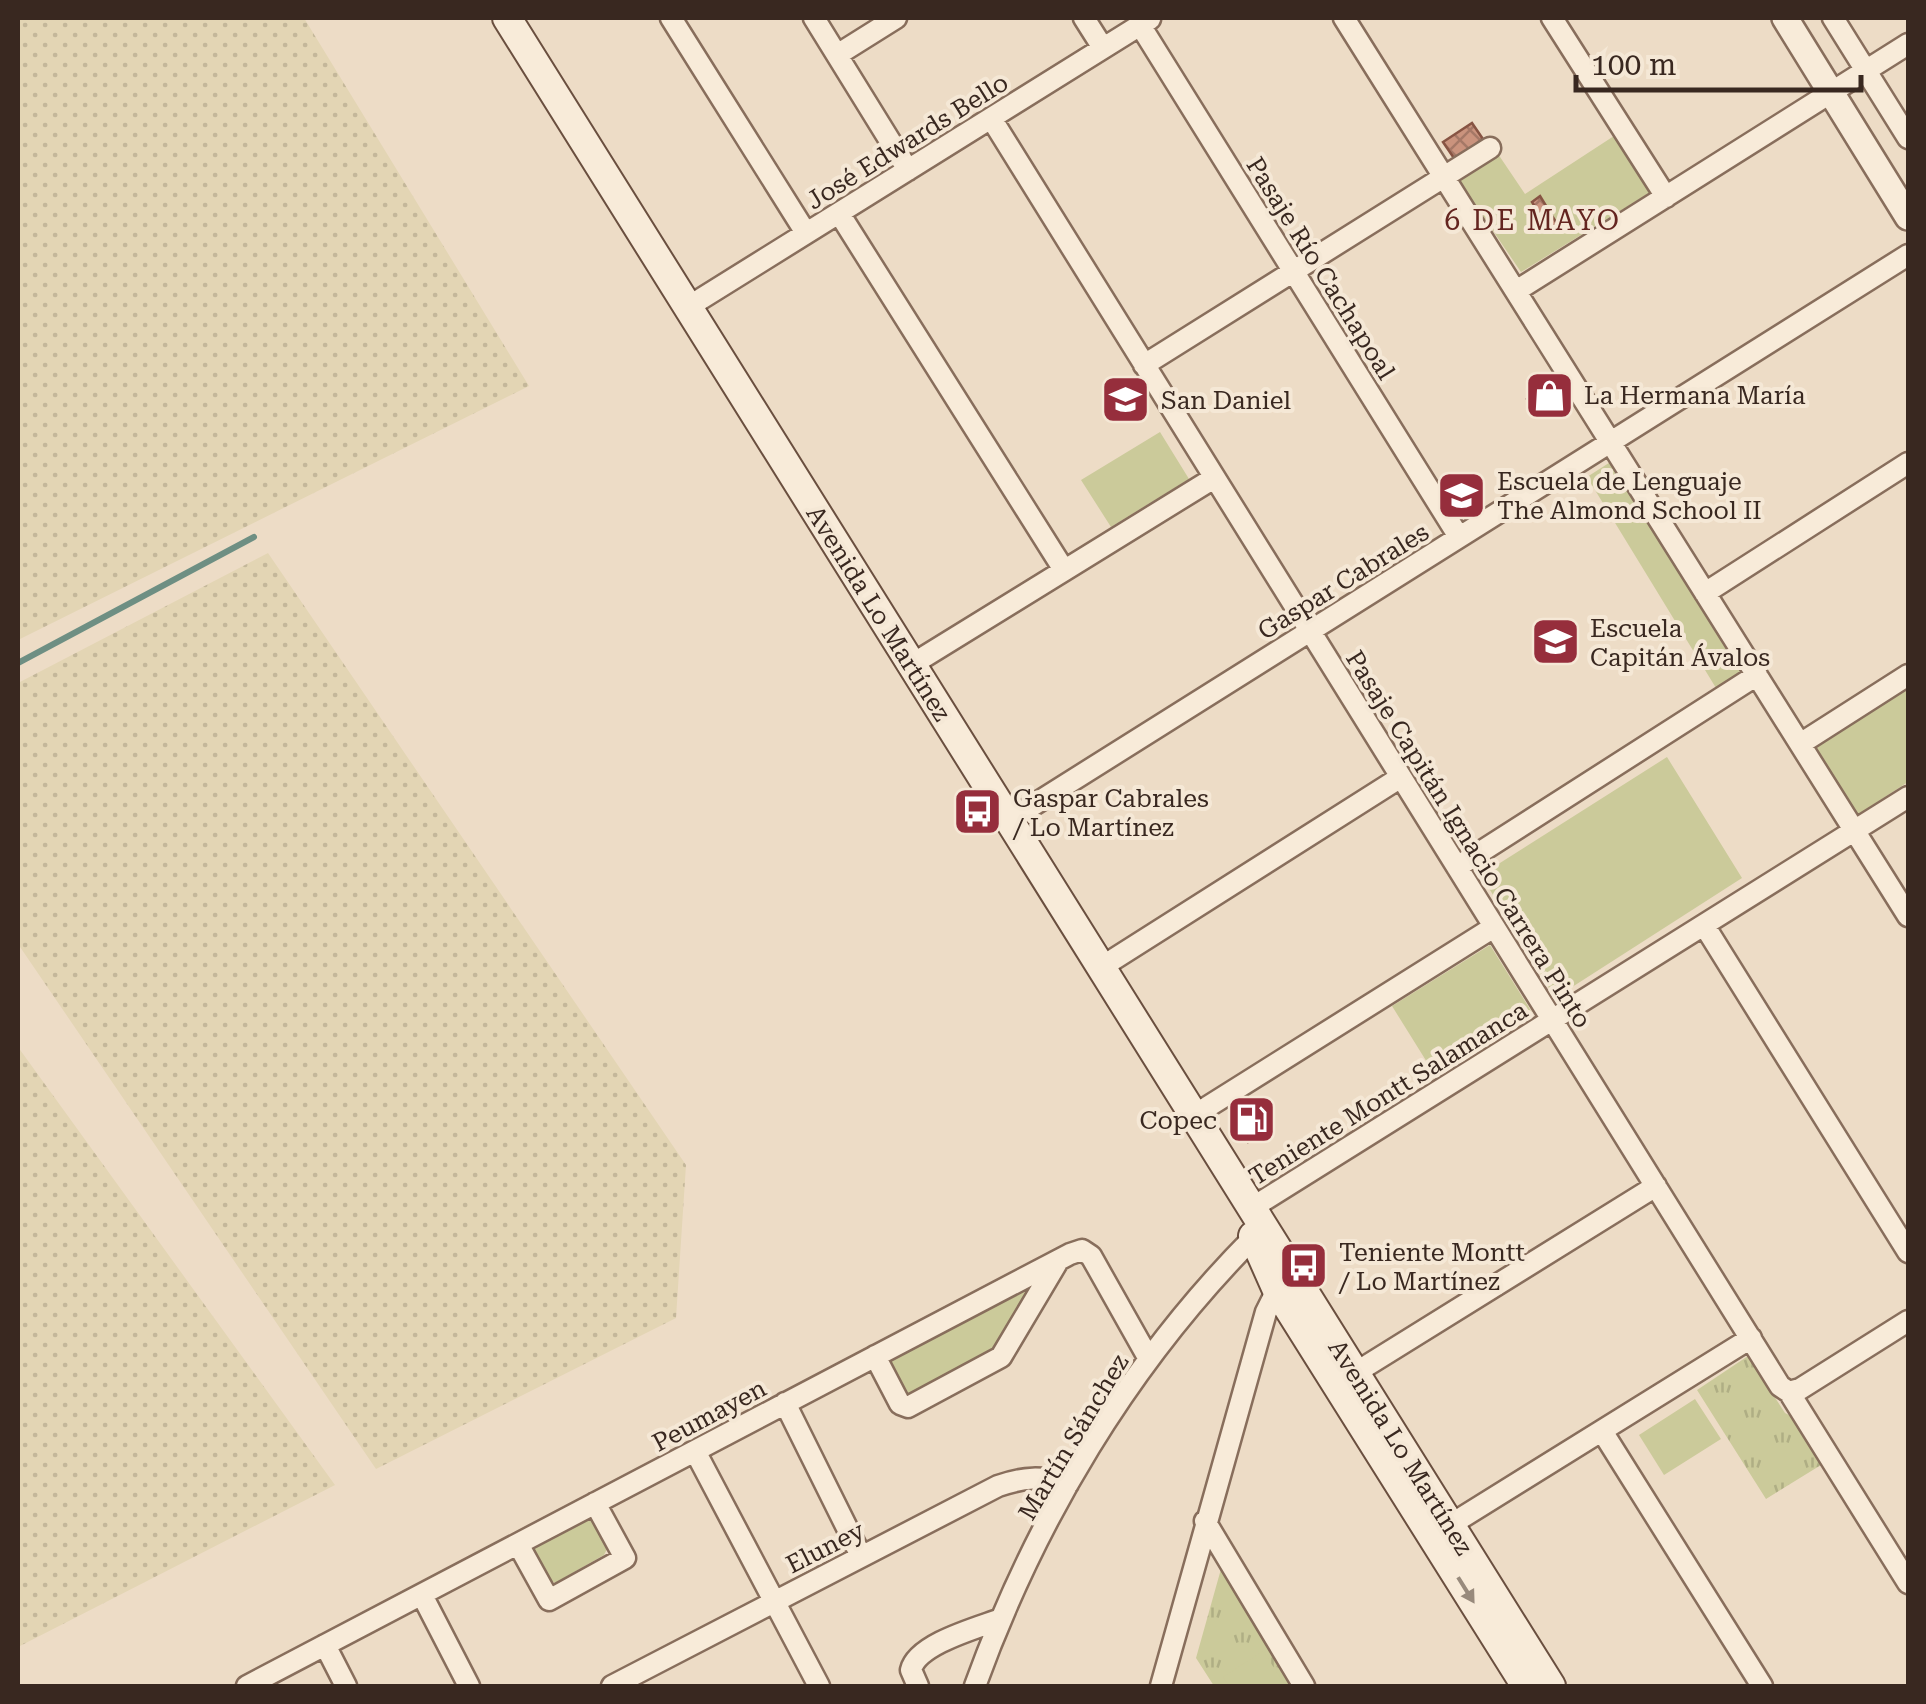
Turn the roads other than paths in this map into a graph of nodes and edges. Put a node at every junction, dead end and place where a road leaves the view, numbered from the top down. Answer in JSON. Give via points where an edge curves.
{"nodes":[{"id":1,"x":507,"y":18,"type":"edge"},
{"id":2,"x":671,"y":18,"type":"edge"},
{"id":3,"x":814,"y":18,"type":"edge"},
{"id":4,"x":896,"y":18,"type":"edge"},
{"id":5,"x":1084,"y":18,"type":"edge"},
{"id":6,"x":1344,"y":18,"type":"edge"},
{"id":7,"x":1552,"y":18,"type":"edge"},
{"id":8,"x":1785,"y":18,"type":"edge"},
{"id":9,"x":1833,"y":18,"type":"edge"},
{"id":10,"x":1146,"y":21,"type":"edge"},
{"id":11,"x":1908,"y":44,"type":"edge"},
{"id":12,"x":1103,"y":48,"type":"junction"},
{"id":13,"x":837,"y":55,"type":"junction"},
{"id":14,"x":1866,"y":71,"type":"junction"},
{"id":15,"x":1832,"y":92,"type":"junction"},
{"id":16,"x":990,"y":118,"type":"junction"},
{"id":17,"x":1908,"y":138,"type":"edge"},
{"id":18,"x":1490,"y":148,"type":"dead end"},
{"id":19,"x":908,"y":170,"type":"junction"},
{"id":20,"x":1444,"y":177,"type":"junction"},
{"id":21,"x":1666,"y":197,"type":"junction"},
{"id":22,"x":839,"y":212,"type":"junction"},
{"id":23,"x":1908,"y":217,"type":"edge"},
{"id":24,"x":806,"y":233,"type":"junction"},
{"id":25,"x":1908,"y":255,"type":"edge"},
{"id":26,"x":1294,"y":271,"type":"junction"},
{"id":27,"x":1516,"y":291,"type":"junction"},
{"id":28,"x":688,"y":307,"type":"junction"},
{"id":29,"x":1144,"y":365,"type":"junction"},
{"id":30,"x":1611,"y":442,"type":"junction"},
{"id":31,"x":1908,"y":463,"type":"edge"},
{"id":32,"x":1214,"y":478,"type":"junction"},
{"id":33,"x":1459,"y":538,"type":"junction"},
{"id":34,"x":1064,"y":570,"type":"junction"},
{"id":35,"x":1705,"y":593,"type":"junction"},
{"id":36,"x":1310,"y":631,"type":"junction"},
{"id":37,"x":911,"y":666,"type":"junction"},
{"id":38,"x":1758,"y":675,"type":"junction"},
{"id":39,"x":1908,"y":675,"type":"edge"},
{"id":40,"x":1800,"y":744,"type":"junction"},
{"id":41,"x":1401,"y":777,"type":"junction"},
{"id":42,"x":1908,"y":797,"type":"edge"},
{"id":43,"x":1008,"y":821,"type":"junction"},
{"id":44,"x":1855,"y":830,"type":"junction"},
{"id":45,"x":1456,"y":866,"type":"junction"},
{"id":46,"x":1908,"y":916,"type":"edge"},
{"id":47,"x":1704,"y":925,"type":"junction"},
{"id":48,"x":1494,"y":927,"type":"junction"},
{"id":49,"x":1100,"y":968,"type":"junction"},
{"id":50,"x":1552,"y":1020,"type":"junction"},
{"id":51,"x":1193,"y":1116,"type":"junction"},
{"id":52,"x":1656,"y":1186,"type":"junction"},
{"id":53,"x":1250,"y":1209,"type":"junction"},
{"id":54,"x":1253,"y":1238,"type":"junction"},
{"id":55,"x":1908,"y":1252,"type":"edge"},
{"id":56,"x":1059,"y":1260,"type":"junction"},
{"id":57,"x":1278,"y":1290,"type":"junction"},
{"id":58,"x":1908,"y":1321,"type":"edge"},
{"id":59,"x":1751,"y":1338,"type":"junction"},
{"id":60,"x":875,"y":1356,"type":"junction"},
{"id":61,"x":1149,"y":1358,"type":"junction"},
{"id":62,"x":1355,"y":1374,"type":"junction"},
{"id":63,"x":1789,"y":1392,"type":"junction"},
{"id":64,"x":785,"y":1404,"type":"junction"},
{"id":65,"x":1602,"y":1431,"type":"junction"},
{"id":66,"x":695,"y":1451,"type":"junction"},
{"id":67,"x":1068,"y":1484,"type":"junction"},
{"id":68,"x":596,"y":1503,"type":"junction"},
{"id":69,"x":1205,"y":1522,"type":"junction"},
{"id":70,"x":1450,"y":1525,"type":"junction"},
{"id":71,"x":518,"y":1544,"type":"junction"},
{"id":72,"x":861,"y":1556,"type":"junction"},
{"id":73,"x":1908,"y":1583,"type":"edge"},
{"id":74,"x":422,"y":1595,"type":"junction"},
{"id":75,"x":774,"y":1601,"type":"junction"},
{"id":76,"x":1001,"y":1620,"type":"junction"},
{"id":77,"x":325,"y":1646,"type":"junction"},
{"id":78,"x":254,"y":1685,"type":"edge"},
{"id":79,"x":346,"y":1686,"type":"edge"},
{"id":80,"x":469,"y":1686,"type":"edge"},
{"id":81,"x":612,"y":1686,"type":"edge"},
{"id":82,"x":819,"y":1686,"type":"edge"},
{"id":83,"x":918,"y":1686,"type":"edge"},
{"id":84,"x":976,"y":1686,"type":"edge"},
{"id":85,"x":1161,"y":1686,"type":"edge"},
{"id":86,"x":1304,"y":1686,"type":"edge"},
{"id":87,"x":1526,"y":1686,"type":"edge"},
{"id":88,"x":1551,"y":1686,"type":"edge"},
{"id":89,"x":1762,"y":1686,"type":"edge"}],
"edges":[{"from":1,"to":28,"type":"main road","name":"Avenida Lo Martínez"},
{"from":2,"to":24,"type":"street"},
{"from":3,"to":13,"type":"street"},
{"from":4,"to":13,"type":"street"},
{"from":5,"to":12,"type":"street"},
{"from":6,"to":20,"type":"street"},
{"from":7,"to":21,"type":"street"},
{"from":8,"to":15,"type":"street"},
{"from":9,"to":14,"type":"street"},
{"from":10,"to":12,"type":"street","name":"José Edwards Bello"},
{"from":10,"to":26,"type":"street","name":"Pasaje Río Cachapoal"},
{"from":11,"to":14,"type":"street"},
{"from":12,"to":16,"type":"street","name":"José Edwards Bello"},
{"from":13,"to":19,"type":"street"},
{"from":14,"to":15,"type":"street"},
{"from":14,"to":17,"type":"street"},
{"from":15,"to":21,"type":"street"},
{"from":15,"to":23,"type":"street"},
{"from":16,"to":19,"type":"street","name":"José Edwards Bello"},
{"from":16,"to":29,"type":"street","name":"Pasaje Capitán Ignacio Carrera Pinto"},
{"from":18,"to":20,"type":"street"},
{"from":19,"to":22,"type":"street","name":"José Edwards Bello"},
{"from":20,"to":26,"type":"street"},
{"from":20,"to":27,"type":"street"},
{"from":21,"to":27,"type":"street"},
{"from":22,"to":24,"type":"street","name":"José Edwards Bello"},
{"from":22,"to":34,"type":"street"},
{"from":24,"to":28,"type":"street","name":"José Edwards Bello"},
{"from":25,"to":30,"type":"street","name":"Gaspar Cabrales"},
{"from":26,"to":29,"type":"street"},
{"from":26,"to":33,"type":"street","name":"Pasaje Río Cachapoal"},
{"from":27,"to":30,"type":"street"},
{"from":28,"to":37,"type":"main road","name":"Avenida Lo Martínez"},
{"from":29,"to":32,"type":"street","name":"Pasaje Capitán Ignacio Carrera Pinto"},
{"from":30,"to":33,"type":"street","name":"Gaspar Cabrales"},
{"from":30,"to":35,"type":"street"},
{"from":31,"to":35,"type":"street"},
{"from":32,"to":34,"type":"street"},
{"from":32,"to":36,"type":"street","name":"Pasaje Capitán Ignacio Carrera Pinto"},
{"from":33,"to":36,"type":"street","name":"Gaspar Cabrales"},
{"from":34,"to":37,"type":"street"},
{"from":35,"to":38,"type":"street"},
{"from":36,"to":41,"type":"street","name":"Pasaje Capitán Ignacio Carrera Pinto"},
{"from":36,"to":43,"type":"street","name":"Gaspar Cabrales"},
{"from":37,"to":43,"type":"main road","name":"Avenida Lo Martínez"},
{"from":38,"to":40,"type":"street"},
{"from":38,"to":45,"type":"street"},
{"from":39,"to":40,"type":"street"},
{"from":40,"to":44,"type":"street"},
{"from":41,"to":45,"type":"street","name":"Pasaje Capitán Ignacio Carrera Pinto"},
{"from":41,"to":49,"type":"street"},
{"from":42,"to":44,"type":"street","name":"Teniente Montt Salamanca"},
{"from":43,"to":49,"type":"main road","name":"Avenida Lo Martínez"},
{"from":44,"to":46,"type":"street"},
{"from":44,"to":47,"type":"street","name":"Teniente Montt Salamanca"},
{"from":45,"to":48,"type":"street","name":"Pasaje Capitán Ignacio Carrera Pinto"},
{"from":47,"to":50,"type":"street","name":"Teniente Montt Salamanca"},
{"from":47,"to":55,"type":"street"},
{"from":48,"to":50,"type":"street","name":"Pasaje Capitán Ignacio Carrera Pinto"},
{"from":48,"to":51,"type":"street"},
{"from":49,"to":51,"type":"main road","name":"Avenida Lo Martínez"},
{"from":50,"to":52,"type":"street","name":"Pasaje Capitán Ignacio Carrera Pinto"},
{"from":50,"to":53,"type":"street","name":"Teniente Montt Salamanca"},
{"from":51,"to":53,"type":"main road","name":"Avenida Lo Martínez"},
{"from":52,"to":59,"type":"street","name":"Pasaje Capitán Ignacio Carrera Pinto"},
{"from":52,"to":62,"type":"street"},
{"from":53,"to":54,"type":"main road","name":"Avenida Lo Martínez"},
{"from":53,"to":62,"type":"main road","name":"Avenida Lo Martínez"},
{"from":54,"to":57,"type":"main road","name":"Avenida Lo Martínez"},
{"from":54,"to":61,"type":"street","name":"Martín Sánchez"},
{"from":56,"to":60,"type":"street","name":"Peumayen"},
{"from":56,"to":60,"type":"street","via":[[1001,1357],[908,1407],[900,1404]]},
{"from":56,"to":61,"type":"street","via":[[1082,1250],[1091,1256]]},
{"from":57,"to":69,"type":"street"},
{"from":57,"to":87,"type":"main road","name":"Avenida Lo Martínez","one_way":true},
{"from":58,"to":63,"type":"street"},
{"from":59,"to":63,"type":"street","name":"Pasaje Capitán Ignacio Carrera Pinto"},
{"from":59,"to":65,"type":"street"},
{"from":60,"to":64,"type":"street","name":"Peumayen"},
{"from":61,"to":67,"type":"street","name":"Martín Sánchez"},
{"from":62,"to":70,"type":"main road","name":"Avenida Lo Martínez"},
{"from":63,"to":73,"type":"street","name":"Pasaje Capitán Ignacio Carrera Pinto"},
{"from":64,"to":66,"type":"street","name":"Peumayen"},
{"from":64,"to":72,"type":"street"},
{"from":65,"to":70,"type":"street"},
{"from":65,"to":89,"type":"street"},
{"from":66,"to":68,"type":"street","name":"Peumayen"},
{"from":66,"to":75,"type":"street"},
{"from":67,"to":72,"type":"street","name":"Eluney","via":[[1044,1477],[998,1486]]},
{"from":67,"to":76,"type":"street","name":"Martín Sánchez"},
{"from":68,"to":71,"type":"street","name":"Peumayen"},
{"from":68,"to":71,"type":"street","via":[[625,1558],[549,1600]]},
{"from":69,"to":85,"type":"street"},
{"from":69,"to":86,"type":"street"},
{"from":70,"to":88,"type":"main road","name":"Avenida Lo Martínez"},
{"from":71,"to":74,"type":"street","name":"Peumayen"},
{"from":72,"to":75,"type":"street","name":"Eluney"},
{"from":74,"to":77,"type":"street","name":"Peumayen"},
{"from":74,"to":80,"type":"street"},
{"from":75,"to":81,"type":"street","name":"Eluney"},
{"from":75,"to":82,"type":"street"},
{"from":76,"to":83,"type":"street","via":[[917,1656],[911,1670]]},
{"from":76,"to":84,"type":"street","name":"Martín Sánchez"},
{"from":77,"to":78,"type":"street","name":"Peumayen"},
{"from":77,"to":79,"type":"street"}]}
